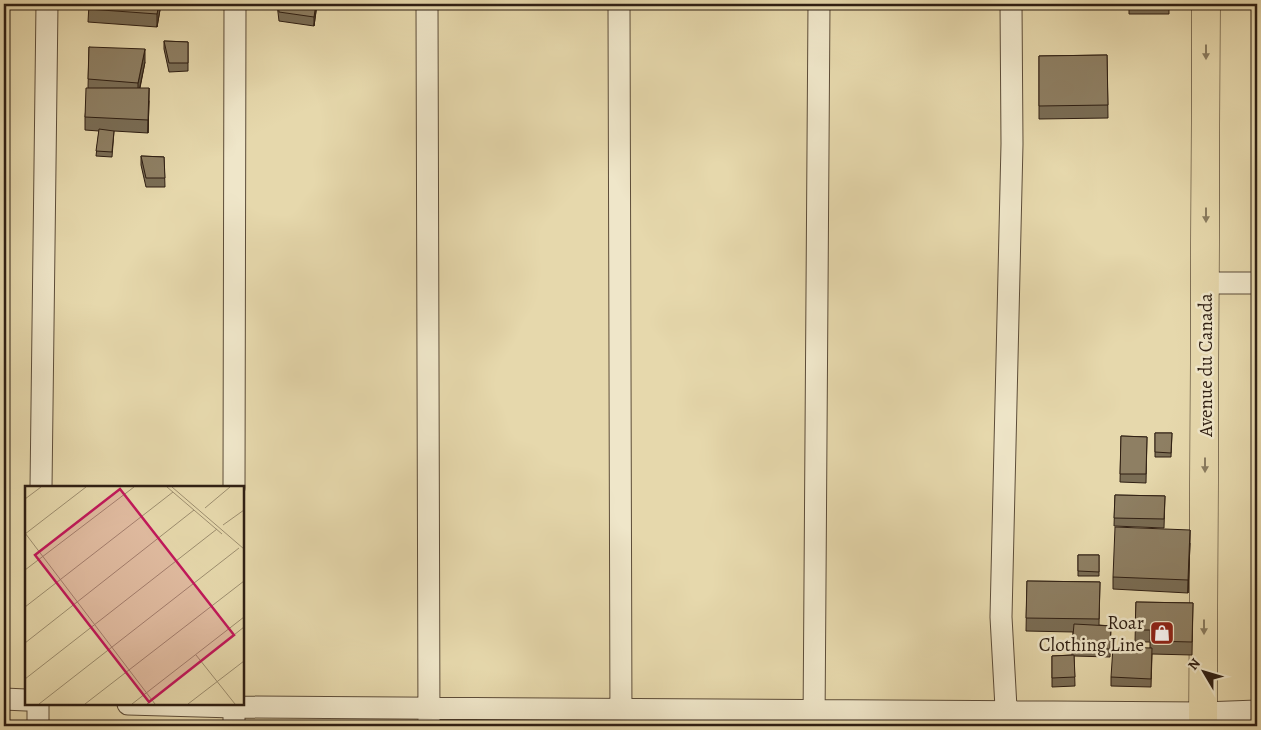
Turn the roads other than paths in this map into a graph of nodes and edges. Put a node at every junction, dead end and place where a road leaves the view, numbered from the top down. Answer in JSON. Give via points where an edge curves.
{"nodes":[{"id":1,"x":47,"y":4,"type":"edge"},
{"id":2,"x":234,"y":4,"type":"edge"},
{"id":3,"x":427,"y":4,"type":"edge"},
{"id":4,"x":619,"y":4,"type":"edge"},
{"id":5,"x":819,"y":4,"type":"edge"},
{"id":6,"x":1011,"y":4,"type":"edge"},
{"id":7,"x":1206,"y":4,"type":"edge"},
{"id":8,"x":1257,"y":282,"type":"edge"},
{"id":9,"x":1206,"y":283,"type":"junction"},
{"id":10,"x":40,"y":486,"type":"edge"},
{"id":11,"x":234,"y":486,"type":"edge"},
{"id":12,"x":4,"y":699,"type":"edge"},
{"id":13,"x":25,"y":700,"type":"edge"},
{"id":14,"x":38,"y":705,"type":"edge"},
{"id":15,"x":141,"y":705,"type":"edge"},
{"id":16,"x":1257,"y":711,"type":"edge"},
{"id":17,"x":234,"y":712,"type":"edge"},
{"id":18,"x":429,"y":717,"type":"edge"},
{"id":19,"x":621,"y":717,"type":"edge"},
{"id":20,"x":814,"y":718,"type":"edge"},
{"id":21,"x":1008,"y":718,"type":"edge"},
{"id":22,"x":1203,"y":719,"type":"edge"},
{"id":23,"x":38,"y":726,"type":"edge"}],
"edges":[{"from":1,"to":10,"type":"street"},
{"from":2,"to":11,"type":"street"},
{"from":3,"to":18,"type":"street"},
{"from":4,"to":19,"type":"street"},
{"from":5,"to":20,"type":"street"},
{"from":6,"to":21,"type":"street","via":[[1012,144],[1001,616]]},
{"from":7,"to":9,"type":"main road","name":"Avenue du Canada","one_way":true},
{"from":8,"to":9,"type":"street"},
{"from":9,"to":22,"type":"main road","name":"Avenue du Canada","one_way":true},
{"from":12,"to":13,"type":"street"},
{"from":14,"to":23,"type":"street"},
{"from":15,"to":17,"type":"street"},
{"from":16,"to":22,"type":"street"},
{"from":17,"to":18,"type":"street"},
{"from":18,"to":19,"type":"street"},
{"from":19,"to":20,"type":"street"},
{"from":20,"to":21,"type":"street"},
{"from":21,"to":22,"type":"street"}]}
